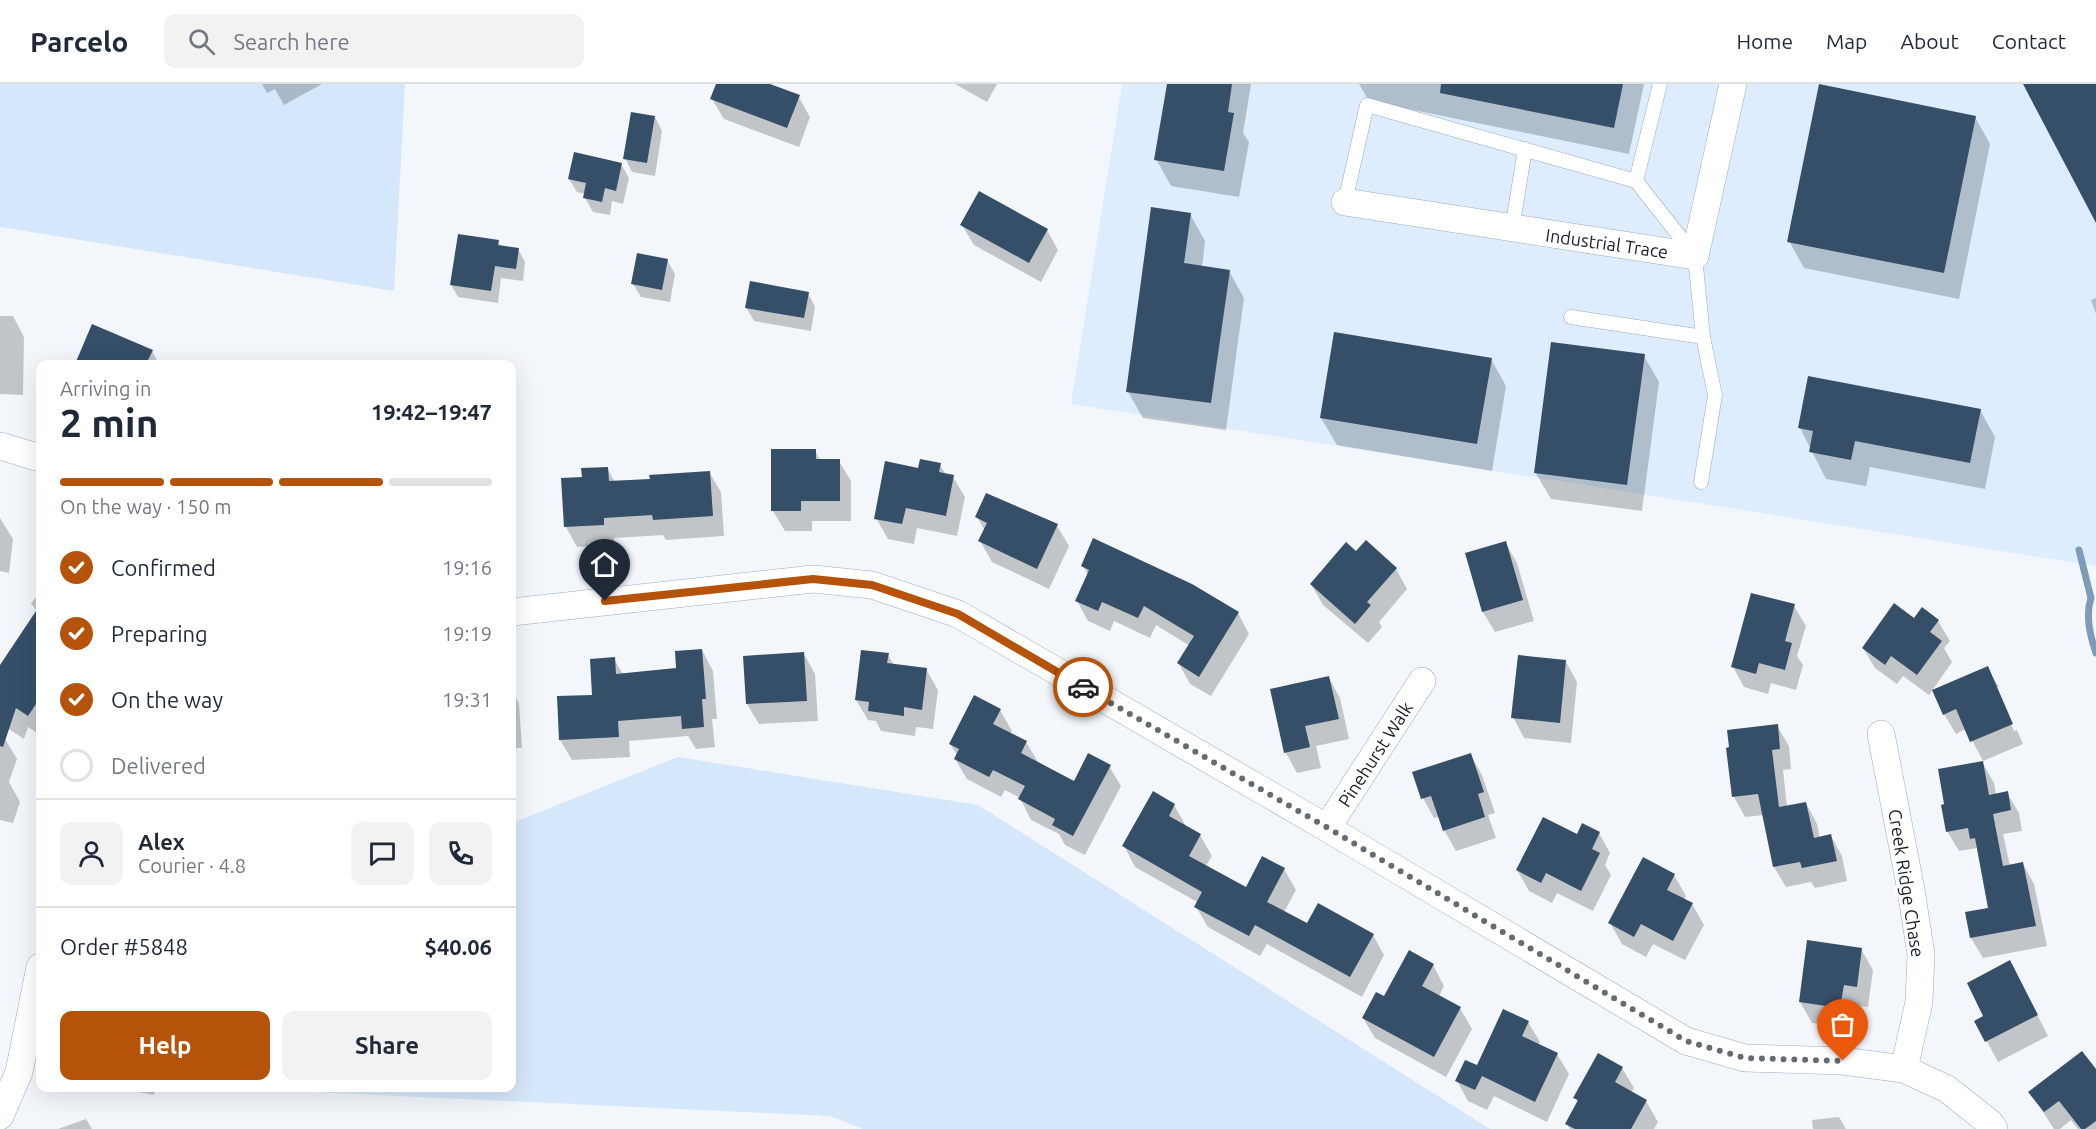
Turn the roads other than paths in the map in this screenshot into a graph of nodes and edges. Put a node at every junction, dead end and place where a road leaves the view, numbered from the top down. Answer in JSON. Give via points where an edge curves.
{"nodes":[{"id":1,"x":1660,"y":84,"type":"edge"},
{"id":2,"x":1733,"y":84,"type":"edge"},
{"id":3,"x":1525,"y":149,"type":"junction"},
{"id":4,"x":1636,"y":181,"type":"junction"},
{"id":5,"x":1345,"y":202,"type":"joint"},
{"id":6,"x":1512,"y":229,"type":"junction"},
{"id":7,"x":1695,"y":256,"type":"junction"},
{"id":8,"x":1571,"y":317,"type":"dead end"},
{"id":9,"x":1703,"y":337,"type":"junction"},
{"id":10,"x":0,"y":446,"type":"edge"},
{"id":11,"x":36,"y":457,"type":"edge"},
{"id":12,"x":1701,"y":482,"type":"dead end"},
{"id":13,"x":516,"y":612,"type":"edge"},
{"id":14,"x":1422,"y":681,"type":"dead end"},
{"id":15,"x":1881,"y":734,"type":"dead end"},
{"id":16,"x":1328,"y":828,"type":"junction"},
{"id":17,"x":36,"y":987,"type":"edge"},
{"id":18,"x":1904,"y":1069,"type":"junction"},
{"id":19,"x":0,"y":1116,"type":"edge"},
{"id":20,"x":1994,"y":1129,"type":"edge"}],
"edges":[{"from":1,"to":4,"type":"lane"},
{"from":2,"to":7,"type":"street"},
{"from":3,"to":4,"type":"lane"},
{"from":3,"to":5,"type":"lane","via":[[1367,105]]},
{"from":3,"to":6,"type":"lane"},
{"from":4,"to":7,"type":"lane"},
{"from":5,"to":6,"type":"street","name":"Industrial Trace"},
{"from":6,"to":7,"type":"street","name":"Industrial Trace"},
{"from":7,"to":9,"type":"lane"},
{"from":8,"to":9,"type":"lane"},
{"from":9,"to":12,"type":"lane","via":[[1714,395]]},
{"from":10,"to":11,"type":"street"},
{"from":13,"to":16,"type":"street","via":[[813,579],[872,585],[958,614]]},
{"from":14,"to":16,"type":"street","name":"Pinehurst Walk"},
{"from":15,"to":18,"type":"street","name":"Creek Ridge Chase","via":[[1921,954],[1919,1002]]},
{"from":16,"to":18,"type":"street","via":[[1686,1041],[1745,1058],[1843,1061]]},
{"from":17,"to":19,"type":"street","via":[[19,1072]]},
{"from":18,"to":20,"type":"street","via":[[1947,1089]]}]}
